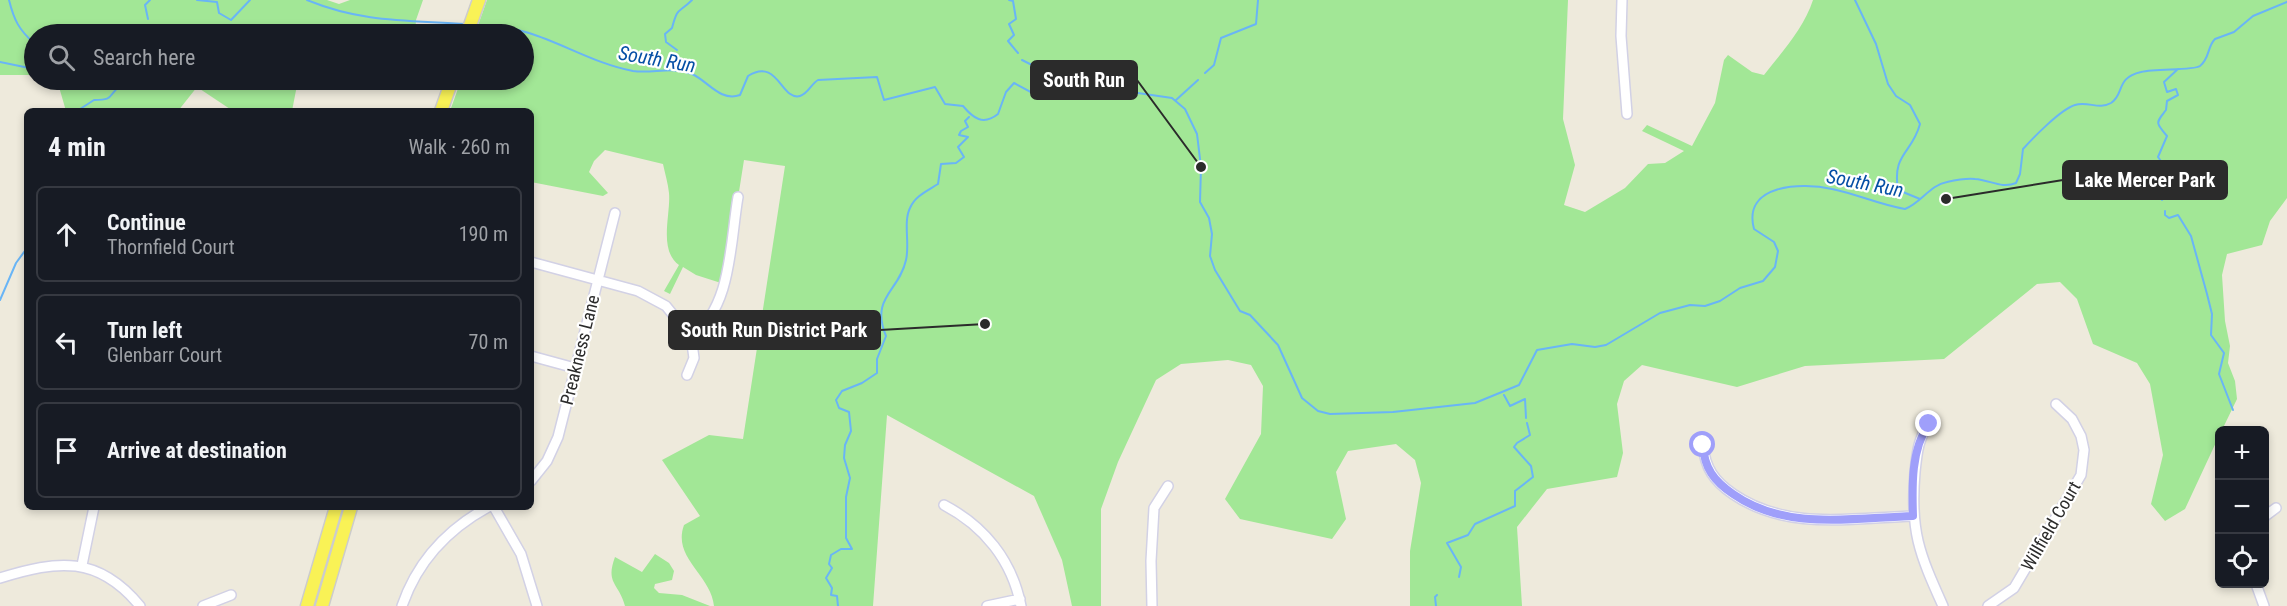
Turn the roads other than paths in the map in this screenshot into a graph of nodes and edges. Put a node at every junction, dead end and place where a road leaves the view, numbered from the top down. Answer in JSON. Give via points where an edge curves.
{"nodes":[{"id":1,"x":479,"y":0,"type":"edge"},
{"id":2,"x":1622,"y":0,"type":"edge"},
{"id":3,"x":471,"y":24,"type":"edge"},
{"id":4,"x":448,"y":90,"type":"edge"},
{"id":5,"x":442,"y":108,"type":"edge"},
{"id":6,"x":1627,"y":114,"type":"dead end"},
{"id":7,"x":738,"y":197,"type":"dead end"},
{"id":8,"x":615,"y":213,"type":"dead end"},
{"id":9,"x":534,"y":263,"type":"edge"},
{"id":10,"x":598,"y":280,"type":"junction"},
{"id":11,"x":691,"y":337,"type":"junction"},
{"id":12,"x":534,"y":357,"type":"edge"},
{"id":13,"x":575,"y":368,"type":"junction"},
{"id":14,"x":687,"y":375,"type":"dead end"},
{"id":15,"x":2056,"y":404,"type":"dead end"},
{"id":16,"x":1929,"y":424,"type":"dead end"},
{"id":17,"x":1703,"y":445,"type":"dead end"},
{"id":18,"x":534,"y":478,"type":"edge"},
{"id":19,"x":1168,"y":486,"type":"dead end"},
{"id":20,"x":944,"y":506,"type":"dead end"},
{"id":21,"x":2276,"y":508,"type":"dead end"},
{"id":22,"x":93,"y":510,"type":"edge"},
{"id":23,"x":335,"y":510,"type":"edge"},
{"id":24,"x":350,"y":510,"type":"edge"},
{"id":25,"x":483,"y":510,"type":"edge"},
{"id":26,"x":496,"y":510,"type":"edge"},
{"id":27,"x":2269,"y":514,"type":"edge"},
{"id":28,"x":1913,"y":516,"type":"junction"},
{"id":29,"x":82,"y":565,"type":"junction"},
{"id":30,"x":0,"y":578,"type":"edge"},
{"id":31,"x":2257,"y":588,"type":"edge"},
{"id":32,"x":231,"y":595,"type":"dead end"},
{"id":33,"x":1020,"y":603,"type":"edge"},
{"id":34,"x":140,"y":606,"type":"edge"},
{"id":35,"x":203,"y":606,"type":"edge"},
{"id":36,"x":307,"y":606,"type":"edge"},
{"id":37,"x":322,"y":606,"type":"edge"},
{"id":38,"x":402,"y":606,"type":"edge"},
{"id":39,"x":537,"y":606,"type":"edge"},
{"id":40,"x":987,"y":606,"type":"edge"},
{"id":41,"x":1152,"y":606,"type":"edge"},
{"id":42,"x":1943,"y":606,"type":"edge"},
{"id":43,"x":1988,"y":606,"type":"edge"},
{"id":44,"x":2264,"y":606,"type":"edge"}],
"edges":[{"from":1,"to":3,"type":"main road"},
{"from":2,"to":6,"type":"street"},
{"from":4,"to":5,"type":"main road"},
{"from":7,"to":11,"type":"street","via":[[721,298],[709,322]]},
{"from":8,"to":10,"type":"street","name":"Preakness Lane"},
{"from":9,"to":10,"type":"street"},
{"from":10,"to":11,"type":"street","via":[[656,299]]},
{"from":10,"to":13,"type":"street","name":"Preakness Lane"},
{"from":11,"to":14,"type":"street","via":[[693,358]]},
{"from":12,"to":13,"type":"street"},
{"from":13,"to":18,"type":"street","name":"Preakness Lane","via":[[555,446]]},
{"from":15,"to":43,"type":"street","name":"Willfield Court","via":[[2072,419],[2081,436],[2081,475],[2014,588]]},
{"from":16,"to":28,"type":"street","via":[[1917,449]]},
{"from":17,"to":28,"type":"street","via":[[1707,468],[1715,480],[1765,512],[1820,521]]},
{"from":19,"to":41,"type":"street","via":[[1154,508]]},
{"from":20,"to":33,"type":"street","via":[[969,519],[990,540],[1006,565]]},
{"from":21,"to":27,"type":"street"},
{"from":22,"to":29,"type":"street"},
{"from":23,"to":36,"type":"main road"},
{"from":24,"to":37,"type":"main road"},
{"from":25,"to":38,"type":"street","via":[[458,526],[432,551],[411,583]]},
{"from":26,"to":39,"type":"street","via":[[521,554]]},
{"from":28,"to":42,"type":"street","via":[[1922,557]]},
{"from":29,"to":30,"type":"street","via":[[44,566]]},
{"from":29,"to":34,"type":"street","via":[[112,580]]},
{"from":31,"to":44,"type":"street"},
{"from":32,"to":35,"type":"street"},
{"from":33,"to":40,"type":"street"}]}
